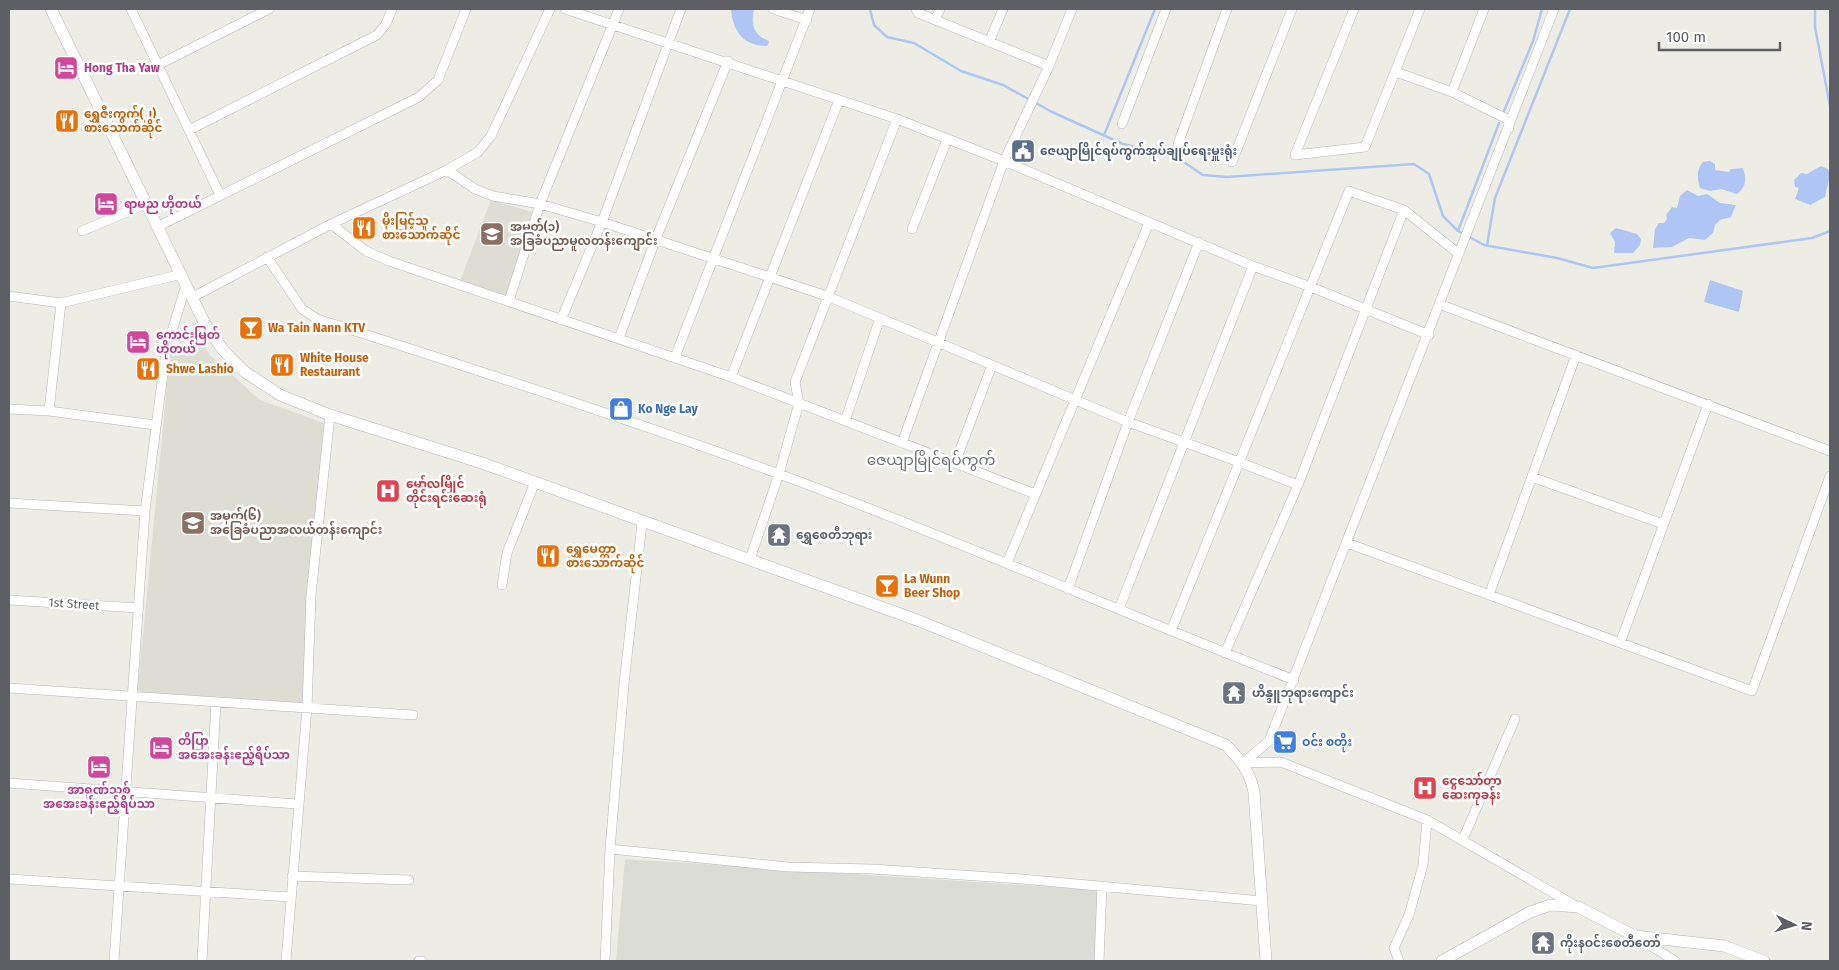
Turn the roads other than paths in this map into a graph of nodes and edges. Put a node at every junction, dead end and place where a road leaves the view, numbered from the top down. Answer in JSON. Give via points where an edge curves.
{"nodes":[{"id":1,"x":51,"y":9,"type":"edge"},
{"id":2,"x":131,"y":9,"type":"edge"},
{"id":3,"x":270,"y":9,"type":"edge"},
{"id":4,"x":392,"y":9,"type":"edge"},
{"id":5,"x":466,"y":9,"type":"edge"},
{"id":6,"x":550,"y":9,"type":"edge"},
{"id":7,"x":565,"y":9,"type":"edge"},
{"id":8,"x":619,"y":9,"type":"edge"},
{"id":9,"x":681,"y":9,"type":"edge"},
{"id":10,"x":773,"y":9,"type":"edge"},
{"id":11,"x":810,"y":9,"type":"edge"},
{"id":12,"x":916,"y":9,"type":"edge"},
{"id":13,"x":940,"y":9,"type":"edge"},
{"id":14,"x":1004,"y":9,"type":"edge"},
{"id":15,"x":1072,"y":9,"type":"edge"},
{"id":16,"x":1166,"y":9,"type":"edge"},
{"id":17,"x":1227,"y":9,"type":"edge"},
{"id":18,"x":1292,"y":9,"type":"edge"},
{"id":19,"x":1354,"y":9,"type":"edge"},
{"id":20,"x":1420,"y":9,"type":"edge"},
{"id":21,"x":1484,"y":9,"type":"edge"},
{"id":22,"x":1554,"y":9,"type":"edge"},
{"id":23,"x":807,"y":20,"type":"junction"},
{"id":24,"x":936,"y":20,"type":"junction"},
{"id":25,"x":614,"y":24,"type":"junction"},
{"id":26,"x":989,"y":42,"type":"junction"},
{"id":27,"x":670,"y":44,"type":"junction"},
{"id":28,"x":728,"y":61,"type":"junction"},
{"id":29,"x":158,"y":65,"type":"junction"},
{"id":30,"x":1049,"y":66,"type":"junction"},
{"id":31,"x":1396,"y":72,"type":"junction"},
{"id":32,"x":784,"y":80,"type":"junction"},
{"id":33,"x":1452,"y":92,"type":"junction"},
{"id":34,"x":839,"y":100,"type":"junction"},
{"id":35,"x":897,"y":120,"type":"junction"},
{"id":36,"x":1122,"y":124,"type":"dead end"},
{"id":37,"x":1509,"y":128,"type":"junction"},
{"id":38,"x":189,"y":130,"type":"junction"},
{"id":39,"x":947,"y":140,"type":"junction"},
{"id":40,"x":1178,"y":144,"type":"dead end"},
{"id":41,"x":1004,"y":162,"type":"junction"},
{"id":42,"x":1232,"y":162,"type":"dead end"},
{"id":43,"x":447,"y":170,"type":"junction"},
{"id":44,"x":220,"y":195,"type":"junction"},
{"id":45,"x":148,"y":203,"type":"junction"},
{"id":46,"x":540,"y":204,"type":"junction"},
{"id":47,"x":1404,"y":210,"type":"junction"},
{"id":48,"x":602,"y":222,"type":"junction"},
{"id":49,"x":1149,"y":223,"type":"junction"},
{"id":50,"x":331,"y":224,"type":"junction"},
{"id":51,"x":159,"y":226,"type":"junction"},
{"id":52,"x":912,"y":229,"type":"dead end"},
{"id":53,"x":82,"y":231,"type":"dead end"},
{"id":54,"x":655,"y":241,"type":"junction"},
{"id":55,"x":1199,"y":242,"type":"junction"},
{"id":56,"x":1461,"y":250,"type":"junction"},
{"id":57,"x":267,"y":257,"type":"junction"},
{"id":58,"x":712,"y":259,"type":"junction"},
{"id":59,"x":1254,"y":266,"type":"junction"},
{"id":60,"x":182,"y":274,"type":"junction"},
{"id":61,"x":769,"y":277,"type":"junction"},
{"id":62,"x":186,"y":285,"type":"junction"},
{"id":63,"x":1311,"y":287,"type":"junction"},
{"id":64,"x":9,"y":296,"type":"edge"},
{"id":65,"x":827,"y":296,"type":"junction"},
{"id":66,"x":191,"y":298,"type":"junction"},
{"id":67,"x":508,"y":301,"type":"junction"},
{"id":68,"x":61,"y":303,"type":"junction"},
{"id":69,"x":1439,"y":304,"type":"junction"},
{"id":70,"x":1365,"y":309,"type":"junction"},
{"id":71,"x":880,"y":318,"type":"junction"},
{"id":72,"x":561,"y":320,"type":"junction"},
{"id":73,"x":205,"y":324,"type":"junction"},
{"id":74,"x":1429,"y":335,"type":"junction"},
{"id":75,"x":619,"y":338,"type":"junction"},
{"id":76,"x":937,"y":342,"type":"junction"},
{"id":77,"x":168,"y":344,"type":"junction"},
{"id":78,"x":1576,"y":355,"type":"junction"},
{"id":79,"x":675,"y":358,"type":"junction"},
{"id":80,"x":992,"y":365,"type":"junction"},
{"id":81,"x":730,"y":377,"type":"junction"},
{"id":82,"x":1074,"y":399,"type":"junction"},
{"id":83,"x":799,"y":403,"type":"junction"},
{"id":84,"x":1708,"y":404,"type":"junction"},
{"id":85,"x":9,"y":409,"type":"edge"},
{"id":86,"x":49,"y":411,"type":"junction"},
{"id":87,"x":330,"y":415,"type":"junction"},
{"id":88,"x":846,"y":421,"type":"junction"},
{"id":89,"x":1128,"y":422,"type":"junction"},
{"id":90,"x":155,"y":425,"type":"junction"},
{"id":91,"x":1185,"y":442,"type":"junction"},
{"id":92,"x":902,"y":443,"type":"junction"},
{"id":93,"x":1830,"y":450,"type":"edge"},
{"id":94,"x":1239,"y":462,"type":"junction"},
{"id":95,"x":956,"y":463,"type":"junction"},
{"id":96,"x":779,"y":474,"type":"junction"},
{"id":97,"x":1830,"y":476,"type":"edge"},
{"id":98,"x":1532,"y":477,"type":"junction"},
{"id":99,"x":535,"y":482,"type":"junction"},
{"id":100,"x":1298,"y":485,"type":"junction"},
{"id":101,"x":1035,"y":494,"type":"junction"},
{"id":102,"x":9,"y":503,"type":"edge"},
{"id":103,"x":145,"y":511,"type":"junction"},
{"id":104,"x":642,"y":523,"type":"junction"},
{"id":105,"x":1663,"y":524,"type":"junction"},
{"id":106,"x":1347,"y":543,"type":"junction"},
{"id":107,"x":750,"y":559,"type":"junction"},
{"id":108,"x":1007,"y":563,"type":"junction"},
{"id":109,"x":502,"y":584,"type":"dead end"},
{"id":110,"x":1068,"y":589,"type":"junction"},
{"id":111,"x":1489,"y":595,"type":"junction"},
{"id":112,"x":9,"y":600,"type":"edge"},
{"id":113,"x":139,"y":608,"type":"junction"},
{"id":114,"x":1119,"y":609,"type":"junction"},
{"id":115,"x":1171,"y":631,"type":"junction"},
{"id":116,"x":1620,"y":643,"type":"junction"},
{"id":117,"x":1225,"y":653,"type":"junction"},
{"id":118,"x":1294,"y":680,"type":"junction"},
{"id":119,"x":9,"y":688,"type":"edge"},
{"id":120,"x":132,"y":695,"type":"junction"},
{"id":121,"x":216,"y":702,"type":"junction"},
{"id":122,"x":307,"y":708,"type":"junction"},
{"id":123,"x":413,"y":714,"type":"dead end"},
{"id":124,"x":1515,"y":719,"type":"dead end"},
{"id":125,"x":1243,"y":763,"type":"junction"},
{"id":126,"x":9,"y":783,"type":"edge"},
{"id":127,"x":125,"y":791,"type":"junction"},
{"id":128,"x":211,"y":796,"type":"junction"},
{"id":129,"x":298,"y":804,"type":"junction"},
{"id":130,"x":1427,"y":820,"type":"junction"},
{"id":131,"x":1463,"y":840,"type":"junction"},
{"id":132,"x":610,"y":849,"type":"junction"},
{"id":133,"x":292,"y":876,"type":"junction"},
{"id":134,"x":9,"y":879,"type":"edge"},
{"id":135,"x":409,"y":880,"type":"dead end"},
{"id":136,"x":118,"y":886,"type":"junction"},
{"id":137,"x":1102,"y":886,"type":"junction"},
{"id":138,"x":207,"y":890,"type":"junction"},
{"id":139,"x":291,"y":897,"type":"junction"},
{"id":140,"x":1262,"y":901,"type":"junction"},
{"id":141,"x":1578,"y":907,"type":"junction"},
{"id":142,"x":1635,"y":936,"type":"junction"},
{"id":143,"x":114,"y":961,"type":"edge"},
{"id":144,"x":202,"y":961,"type":"edge"},
{"id":145,"x":286,"y":961,"type":"edge"},
{"id":146,"x":605,"y":961,"type":"edge"},
{"id":147,"x":1099,"y":961,"type":"edge"},
{"id":148,"x":1266,"y":961,"type":"edge"},
{"id":149,"x":1399,"y":961,"type":"edge"},
{"id":150,"x":1442,"y":961,"type":"edge"},
{"id":151,"x":1675,"y":961,"type":"edge"},
{"id":152,"x":1764,"y":961,"type":"edge"}],
"edges":[{"from":1,"to":45,"type":"main road"},
{"from":2,"to":29,"type":"street"},
{"from":3,"to":29,"type":"street"},
{"from":4,"to":38,"type":"street","via":[[377,35]]},
{"from":5,"to":44,"type":"street","via":[[438,80],[419,97]]},
{"from":6,"to":43,"type":"street","via":[[491,136],[478,152]]},
{"from":7,"to":25,"type":"street"},
{"from":8,"to":25,"type":"street"},
{"from":9,"to":27,"type":"street"},
{"from":10,"to":23,"type":"street"},
{"from":11,"to":23,"type":"street"},
{"from":12,"to":24,"type":"street","via":[[918,13]]},
{"from":13,"to":24,"type":"street"},
{"from":14,"to":26,"type":"street"},
{"from":15,"to":30,"type":"street"},
{"from":16,"to":36,"type":"street"},
{"from":17,"to":40,"type":"street"},
{"from":18,"to":42,"type":"street"},
{"from":19,"to":31,"type":"street","via":[[1295,155],[1365,147]]},
{"from":20,"to":31,"type":"street"},
{"from":21,"to":33,"type":"street"},
{"from":22,"to":37,"type":"street"},
{"from":23,"to":32,"type":"street"},
{"from":24,"to":26,"type":"street"},
{"from":25,"to":27,"type":"street"},
{"from":25,"to":46,"type":"street"},
{"from":26,"to":30,"type":"street"},
{"from":27,"to":28,"type":"street"},
{"from":27,"to":48,"type":"street"},
{"from":28,"to":32,"type":"street"},
{"from":28,"to":54,"type":"street"},
{"from":29,"to":38,"type":"street"},
{"from":30,"to":41,"type":"street"},
{"from":31,"to":33,"type":"street"},
{"from":32,"to":34,"type":"street"},
{"from":32,"to":58,"type":"street"},
{"from":33,"to":37,"type":"street","via":[[1507,119]]},
{"from":34,"to":35,"type":"street"},
{"from":34,"to":61,"type":"street"},
{"from":35,"to":39,"type":"street"},
{"from":35,"to":65,"type":"street"},
{"from":37,"to":56,"type":"street"},
{"from":38,"to":44,"type":"street"},
{"from":39,"to":41,"type":"street"},
{"from":39,"to":52,"type":"street"},
{"from":41,"to":49,"type":"street"},
{"from":41,"to":76,"type":"street"},
{"from":43,"to":46,"type":"street","via":[[474,189],[493,196]]},
{"from":43,"to":50,"type":"street"},
{"from":44,"to":51,"type":"street"},
{"from":45,"to":51,"type":"main road"},
{"from":45,"to":53,"type":"street"},
{"from":46,"to":48,"type":"street"},
{"from":46,"to":67,"type":"street"},
{"from":47,"to":56,"type":"street"},
{"from":47,"to":63,"type":"street","via":[[1349,191]]},
{"from":47,"to":70,"type":"street"},
{"from":48,"to":54,"type":"street"},
{"from":48,"to":72,"type":"street"},
{"from":49,"to":55,"type":"street"},
{"from":49,"to":82,"type":"street"},
{"from":50,"to":57,"type":"street"},
{"from":50,"to":67,"type":"street","via":[[366,251]]},
{"from":51,"to":60,"type":"main road"},
{"from":54,"to":58,"type":"street"},
{"from":54,"to":75,"type":"street"},
{"from":55,"to":59,"type":"street"},
{"from":55,"to":89,"type":"street"},
{"from":56,"to":69,"type":"street"},
{"from":57,"to":66,"type":"street"},
{"from":57,"to":96,"type":"street","via":[[302,309],[317,319],[468,367]]},
{"from":58,"to":61,"type":"street"},
{"from":58,"to":79,"type":"street"},
{"from":59,"to":63,"type":"street"},
{"from":59,"to":91,"type":"street"},
{"from":60,"to":62,"type":"main road"},
{"from":60,"to":68,"type":"street"},
{"from":61,"to":65,"type":"street"},
{"from":61,"to":81,"type":"street"},
{"from":62,"to":66,"type":"main road"},
{"from":62,"to":77,"type":"street"},
{"from":63,"to":70,"type":"street"},
{"from":63,"to":94,"type":"street"},
{"from":64,"to":68,"type":"street"},
{"from":65,"to":71,"type":"street"},
{"from":65,"to":83,"type":"street","via":[[796,382]]},
{"from":66,"to":73,"type":"main road"},
{"from":67,"to":72,"type":"street"},
{"from":68,"to":86,"type":"street"},
{"from":69,"to":74,"type":"street"},
{"from":69,"to":78,"type":"street"},
{"from":70,"to":74,"type":"street"},
{"from":70,"to":100,"type":"street"},
{"from":71,"to":76,"type":"street"},
{"from":71,"to":88,"type":"street"},
{"from":72,"to":75,"type":"street"},
{"from":73,"to":77,"type":"street"},
{"from":73,"to":87,"type":"main road","via":[[223,350],[245,372],[280,395]]},
{"from":74,"to":106,"type":"street"},
{"from":75,"to":79,"type":"street"},
{"from":76,"to":80,"type":"street"},
{"from":76,"to":92,"type":"street"},
{"from":77,"to":90,"type":"street"},
{"from":78,"to":84,"type":"street"},
{"from":78,"to":98,"type":"street"},
{"from":79,"to":81,"type":"street"},
{"from":80,"to":82,"type":"street"},
{"from":80,"to":95,"type":"street"},
{"from":81,"to":83,"type":"street"},
{"from":82,"to":89,"type":"street"},
{"from":82,"to":101,"type":"street"},
{"from":83,"to":88,"type":"street"},
{"from":83,"to":96,"type":"street"},
{"from":84,"to":93,"type":"street"},
{"from":84,"to":105,"type":"street"},
{"from":85,"to":86,"type":"street"},
{"from":86,"to":90,"type":"street"},
{"from":87,"to":99,"type":"main road"},
{"from":87,"to":122,"type":"street","via":[[311,595]]},
{"from":88,"to":92,"type":"street"},
{"from":89,"to":91,"type":"street"},
{"from":89,"to":110,"type":"street"},
{"from":90,"to":103,"type":"street"},
{"from":91,"to":94,"type":"street"},
{"from":91,"to":114,"type":"street"},
{"from":92,"to":95,"type":"street"},
{"from":94,"to":100,"type":"street"},
{"from":94,"to":115,"type":"street"},
{"from":95,"to":101,"type":"street"},
{"from":96,"to":107,"type":"street"},
{"from":96,"to":108,"type":"street"},
{"from":97,"to":116,"type":"street","via":[[1752,691]]},
{"from":98,"to":105,"type":"street"},
{"from":98,"to":111,"type":"street"},
{"from":99,"to":104,"type":"main road"},
{"from":99,"to":109,"type":"street","via":[[507,553]]},
{"from":100,"to":117,"type":"street"},
{"from":101,"to":108,"type":"street"},
{"from":102,"to":103,"type":"street"},
{"from":103,"to":113,"type":"street"},
{"from":104,"to":107,"type":"main road"},
{"from":104,"to":132,"type":"street"},
{"from":105,"to":116,"type":"street"},
{"from":106,"to":111,"type":"street"},
{"from":106,"to":118,"type":"street"},
{"from":107,"to":125,"type":"main road","via":[[917,620],[1226,745]]},
{"from":108,"to":110,"type":"street"},
{"from":110,"to":114,"type":"street"},
{"from":111,"to":116,"type":"street"},
{"from":112,"to":113,"type":"street","name":"1st Street"},
{"from":113,"to":120,"type":"street"},
{"from":114,"to":115,"type":"street"},
{"from":115,"to":117,"type":"street"},
{"from":117,"to":118,"type":"street"},
{"from":118,"to":125,"type":"street","via":[[1269,741]]},
{"from":119,"to":120,"type":"street"},
{"from":120,"to":121,"type":"street"},
{"from":120,"to":127,"type":"street"},
{"from":121,"to":122,"type":"street"},
{"from":121,"to":128,"type":"street"},
{"from":122,"to":123,"type":"street"},
{"from":122,"to":129,"type":"street"},
{"from":124,"to":131,"type":"street"},
{"from":125,"to":130,"type":"street","via":[[1281,762]]},
{"from":125,"to":140,"type":"main road","via":[[1251,777],[1254,792]]},
{"from":126,"to":127,"type":"street"},
{"from":127,"to":128,"type":"street"},
{"from":127,"to":136,"type":"street"},
{"from":128,"to":129,"type":"street"},
{"from":128,"to":138,"type":"street"},
{"from":129,"to":133,"type":"street"},
{"from":130,"to":131,"type":"street"},
{"from":130,"to":149,"type":"street","via":[[1423,865],[1409,915],[1394,948]]},
{"from":131,"to":141,"type":"street"},
{"from":132,"to":137,"type":"street","via":[[788,867],[872,869]]},
{"from":132,"to":146,"type":"street"},
{"from":133,"to":135,"type":"street"},
{"from":133,"to":139,"type":"street"},
{"from":134,"to":136,"type":"street"},
{"from":136,"to":138,"type":"street"},
{"from":136,"to":143,"type":"street"},
{"from":137,"to":140,"type":"street"},
{"from":137,"to":147,"type":"street"},
{"from":138,"to":139,"type":"street"},
{"from":138,"to":144,"type":"street"},
{"from":139,"to":145,"type":"street"},
{"from":140,"to":148,"type":"main road"},
{"from":141,"to":142,"type":"main road"},
{"from":141,"to":150,"type":"main road","via":[[1551,905],[1530,912]]},
{"from":142,"to":151,"type":"street"},
{"from":142,"to":152,"type":"main road","via":[[1724,946]]}]}
